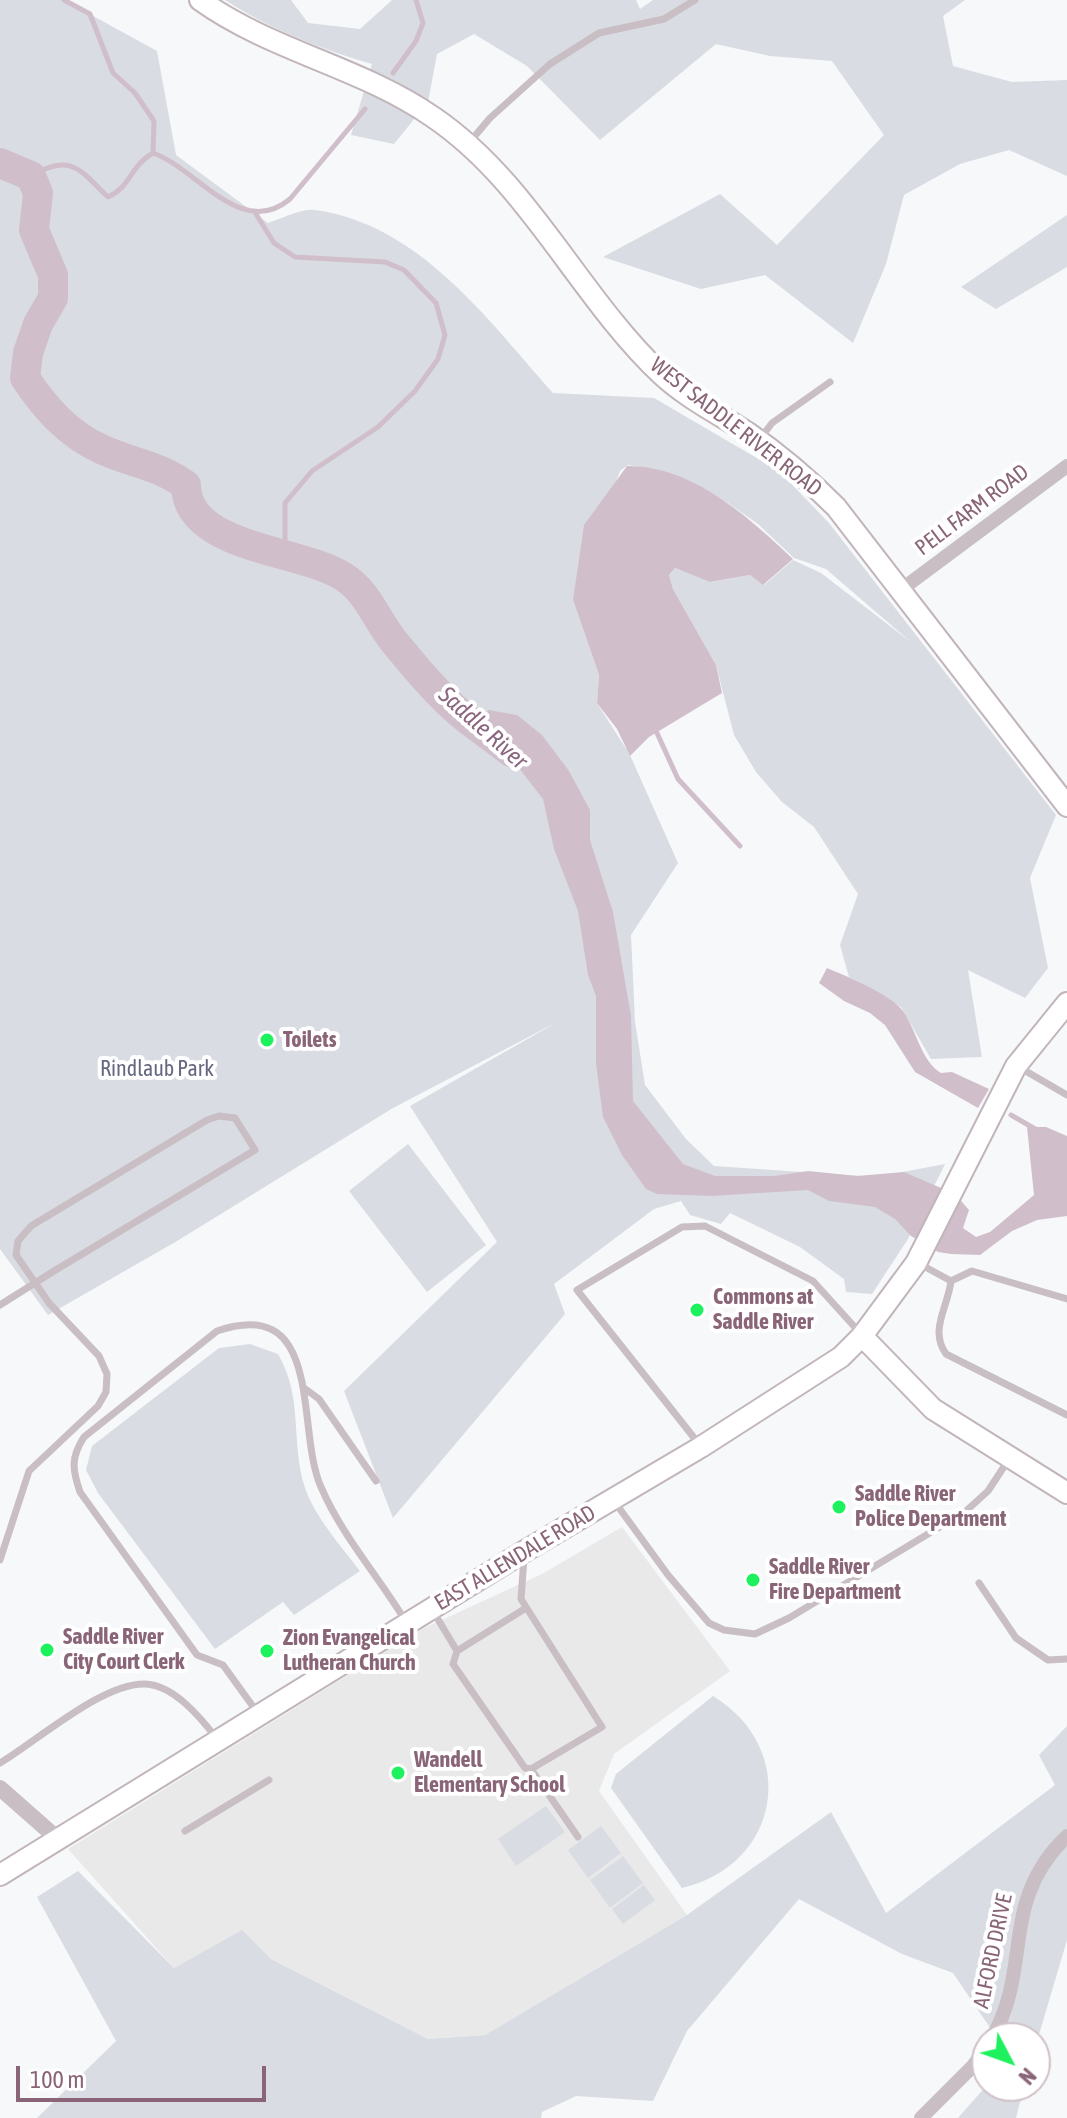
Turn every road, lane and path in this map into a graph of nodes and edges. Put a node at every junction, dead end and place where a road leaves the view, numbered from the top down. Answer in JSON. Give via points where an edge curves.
{"nodes":[{"id":1,"x":200,"y":0,"type":"edge"},
{"id":2,"x":695,"y":0,"type":"edge"},
{"id":3,"x":467,"y":145,"type":"junction"},
{"id":4,"x":830,"y":382,"type":"dead end"},
{"id":5,"x":758,"y":441,"type":"junction"},
{"id":6,"x":1067,"y":466,"type":"edge"},
{"id":7,"x":902,"y":589,"type":"junction"},
{"id":8,"x":1067,"y":806,"type":"edge"},
{"id":9,"x":1067,"y":1003,"type":"edge"},
{"id":10,"x":1016,"y":1066,"type":"junction"},
{"id":11,"x":1067,"y":1095,"type":"edge"},
{"id":12,"x":921,"y":1255,"type":"junction"},
{"id":13,"x":951,"y":1281,"type":"junction"},
{"id":14,"x":34,"y":1283,"type":"junction"},
{"id":15,"x":1067,"y":1299,"type":"edge"},
{"id":16,"x":0,"y":1305,"type":"edge"},
{"id":17,"x":862,"y":1336,"type":"junction"},
{"id":18,"x":304,"y":1388,"type":"junction"},
{"id":19,"x":1067,"y":1415,"type":"edge"},
{"id":20,"x":701,"y":1447,"type":"junction"},
{"id":21,"x":1009,"y":1458,"type":"junction"},
{"id":22,"x":376,"y":1481,"type":"dead end"},
{"id":23,"x":1067,"y":1493,"type":"edge"},
{"id":24,"x":613,"y":1499,"type":"junction"},
{"id":25,"x":525,"y":1551,"type":"junction"},
{"id":26,"x":0,"y":1560,"type":"edge"},
{"id":27,"x":979,"y":1583,"type":"dead end"},
{"id":28,"x":526,"y":1608,"type":"junction"},
{"id":29,"x":432,"y":1609,"type":"junction"},
{"id":30,"x":408,"y":1624,"type":"junction"},
{"id":31,"x":457,"y":1651,"type":"junction"},
{"id":32,"x":1067,"y":1659,"type":"edge"},
{"id":33,"x":260,"y":1715,"type":"junction"},
{"id":34,"x":218,"y":1741,"type":"junction"},
{"id":35,"x":0,"y":1763,"type":"edge"},
{"id":36,"x":531,"y":1769,"type":"junction"},
{"id":37,"x":269,"y":1780,"type":"dead end"},
{"id":38,"x":0,"y":1788,"type":"edge"},
{"id":39,"x":185,"y":1831,"type":"dead end"},
{"id":40,"x":1067,"y":1836,"type":"edge"},
{"id":41,"x":578,"y":1837,"type":"dead end"},
{"id":42,"x":59,"y":1840,"type":"junction"},
{"id":43,"x":0,"y":1875,"type":"edge"},
{"id":44,"x":998,"y":2022,"type":"edge"},
{"id":45,"x":971,"y":2068,"type":"edge"},
{"id":46,"x":921,"y":2118,"type":"edge"}],
"edges":[{"from":1,"to":3,"type":"main road","name":"WEST SADDLE RIVER ROAD","via":[[261,36],[399,98]]},
{"from":2,"to":3,"type":"lane","via":[[664,19],[599,33],[562,56]]},
{"from":3,"to":5,"type":"main road","name":"WEST SADDLE RIVER ROAD","via":[[663,375]]},
{"from":4,"to":5,"type":"lane","via":[[772,423]]},
{"from":5,"to":7,"type":"main road","name":"WEST SADDLE RIVER ROAD","via":[[836,507]]},
{"from":6,"to":7,"type":"street","name":"PELL FARM ROAD"},
{"from":7,"to":8,"type":"main road","name":"WEST SADDLE RIVER ROAD"},
{"from":9,"to":10,"type":"main road"},
{"from":10,"to":11,"type":"lane"},
{"from":10,"to":12,"type":"main road","name":"EAST ALLENDALE ROAD"},
{"from":12,"to":13,"type":"lane"},
{"from":12,"to":17,"type":"main road","name":"EAST ALLENDALE ROAD"},
{"from":13,"to":15,"type":"lane","via":[[972,1271]]},
{"from":13,"to":19,"type":"lane","via":[[937,1330],[946,1354]]},
{"from":14,"to":14,"type":"lane","via":[[255,1150],[235,1118],[207,1120],[31,1226],[18,1241],[16,1255]]},
{"from":14,"to":16,"type":"lane"},
{"from":14,"to":26,"type":"lane","via":[[99,1356],[107,1374],[106,1392],[98,1406],[29,1471]]},
{"from":17,"to":20,"type":"main road","name":"EAST ALLENDALE ROAD","via":[[830,1365]]},
{"from":17,"to":20,"type":"lane","via":[[813,1281],[705,1226],[682,1227],[577,1290]]},
{"from":17,"to":21,"type":"main road","via":[[933,1409]]},
{"from":18,"to":22,"type":"lane","via":[[319,1399]]},
{"from":18,"to":30,"type":"lane","via":[[311,1458],[320,1486]]},
{"from":18,"to":33,"type":"lane","via":[[294,1354],[281,1336],[261,1324],[217,1331],[84,1437],[72,1469],[80,1492],[197,1655],[223,1665]]},
{"from":20,"to":24,"type":"main road","name":"EAST ALLENDALE ROAD"},
{"from":21,"to":23,"type":"main road"},
{"from":21,"to":24,"type":"lane","via":[[988,1491],[966,1511],[755,1634],[709,1623]]},
{"from":24,"to":25,"type":"main road","name":"EAST ALLENDALE ROAD"},
{"from":25,"to":28,"type":"lane","via":[[520,1590]]},
{"from":25,"to":29,"type":"main road","name":"EAST ALLENDALE ROAD"},
{"from":27,"to":32,"type":"lane","via":[[1016,1638],[1048,1660]]},
{"from":28,"to":31,"type":"lane"},
{"from":28,"to":36,"type":"lane","via":[[602,1727]]},
{"from":29,"to":30,"type":"main road","name":"EAST ALLENDALE ROAD"},
{"from":29,"to":31,"type":"lane"},
{"from":30,"to":33,"type":"main road","name":"EAST ALLENDALE ROAD"},
{"from":31,"to":36,"type":"lane","via":[[453,1664],[525,1768]]},
{"from":33,"to":34,"type":"main road","name":"EAST ALLENDALE ROAD"},
{"from":34,"to":35,"type":"lane","via":[[171,1693],[146,1684],[93,1703]]},
{"from":34,"to":42,"type":"main road","name":"EAST ALLENDALE ROAD"},
{"from":36,"to":41,"type":"lane"},
{"from":37,"to":39,"type":"lane"},
{"from":38,"to":42,"type":"street"},
{"from":40,"to":44,"type":"street","name":"ALFORD DRIVE","via":[[1029,1887],[1018,1926],[1014,1976]]},
{"from":42,"to":43,"type":"main road","name":"EAST ALLENDALE ROAD"},
{"from":45,"to":46,"type":"street"}]}
